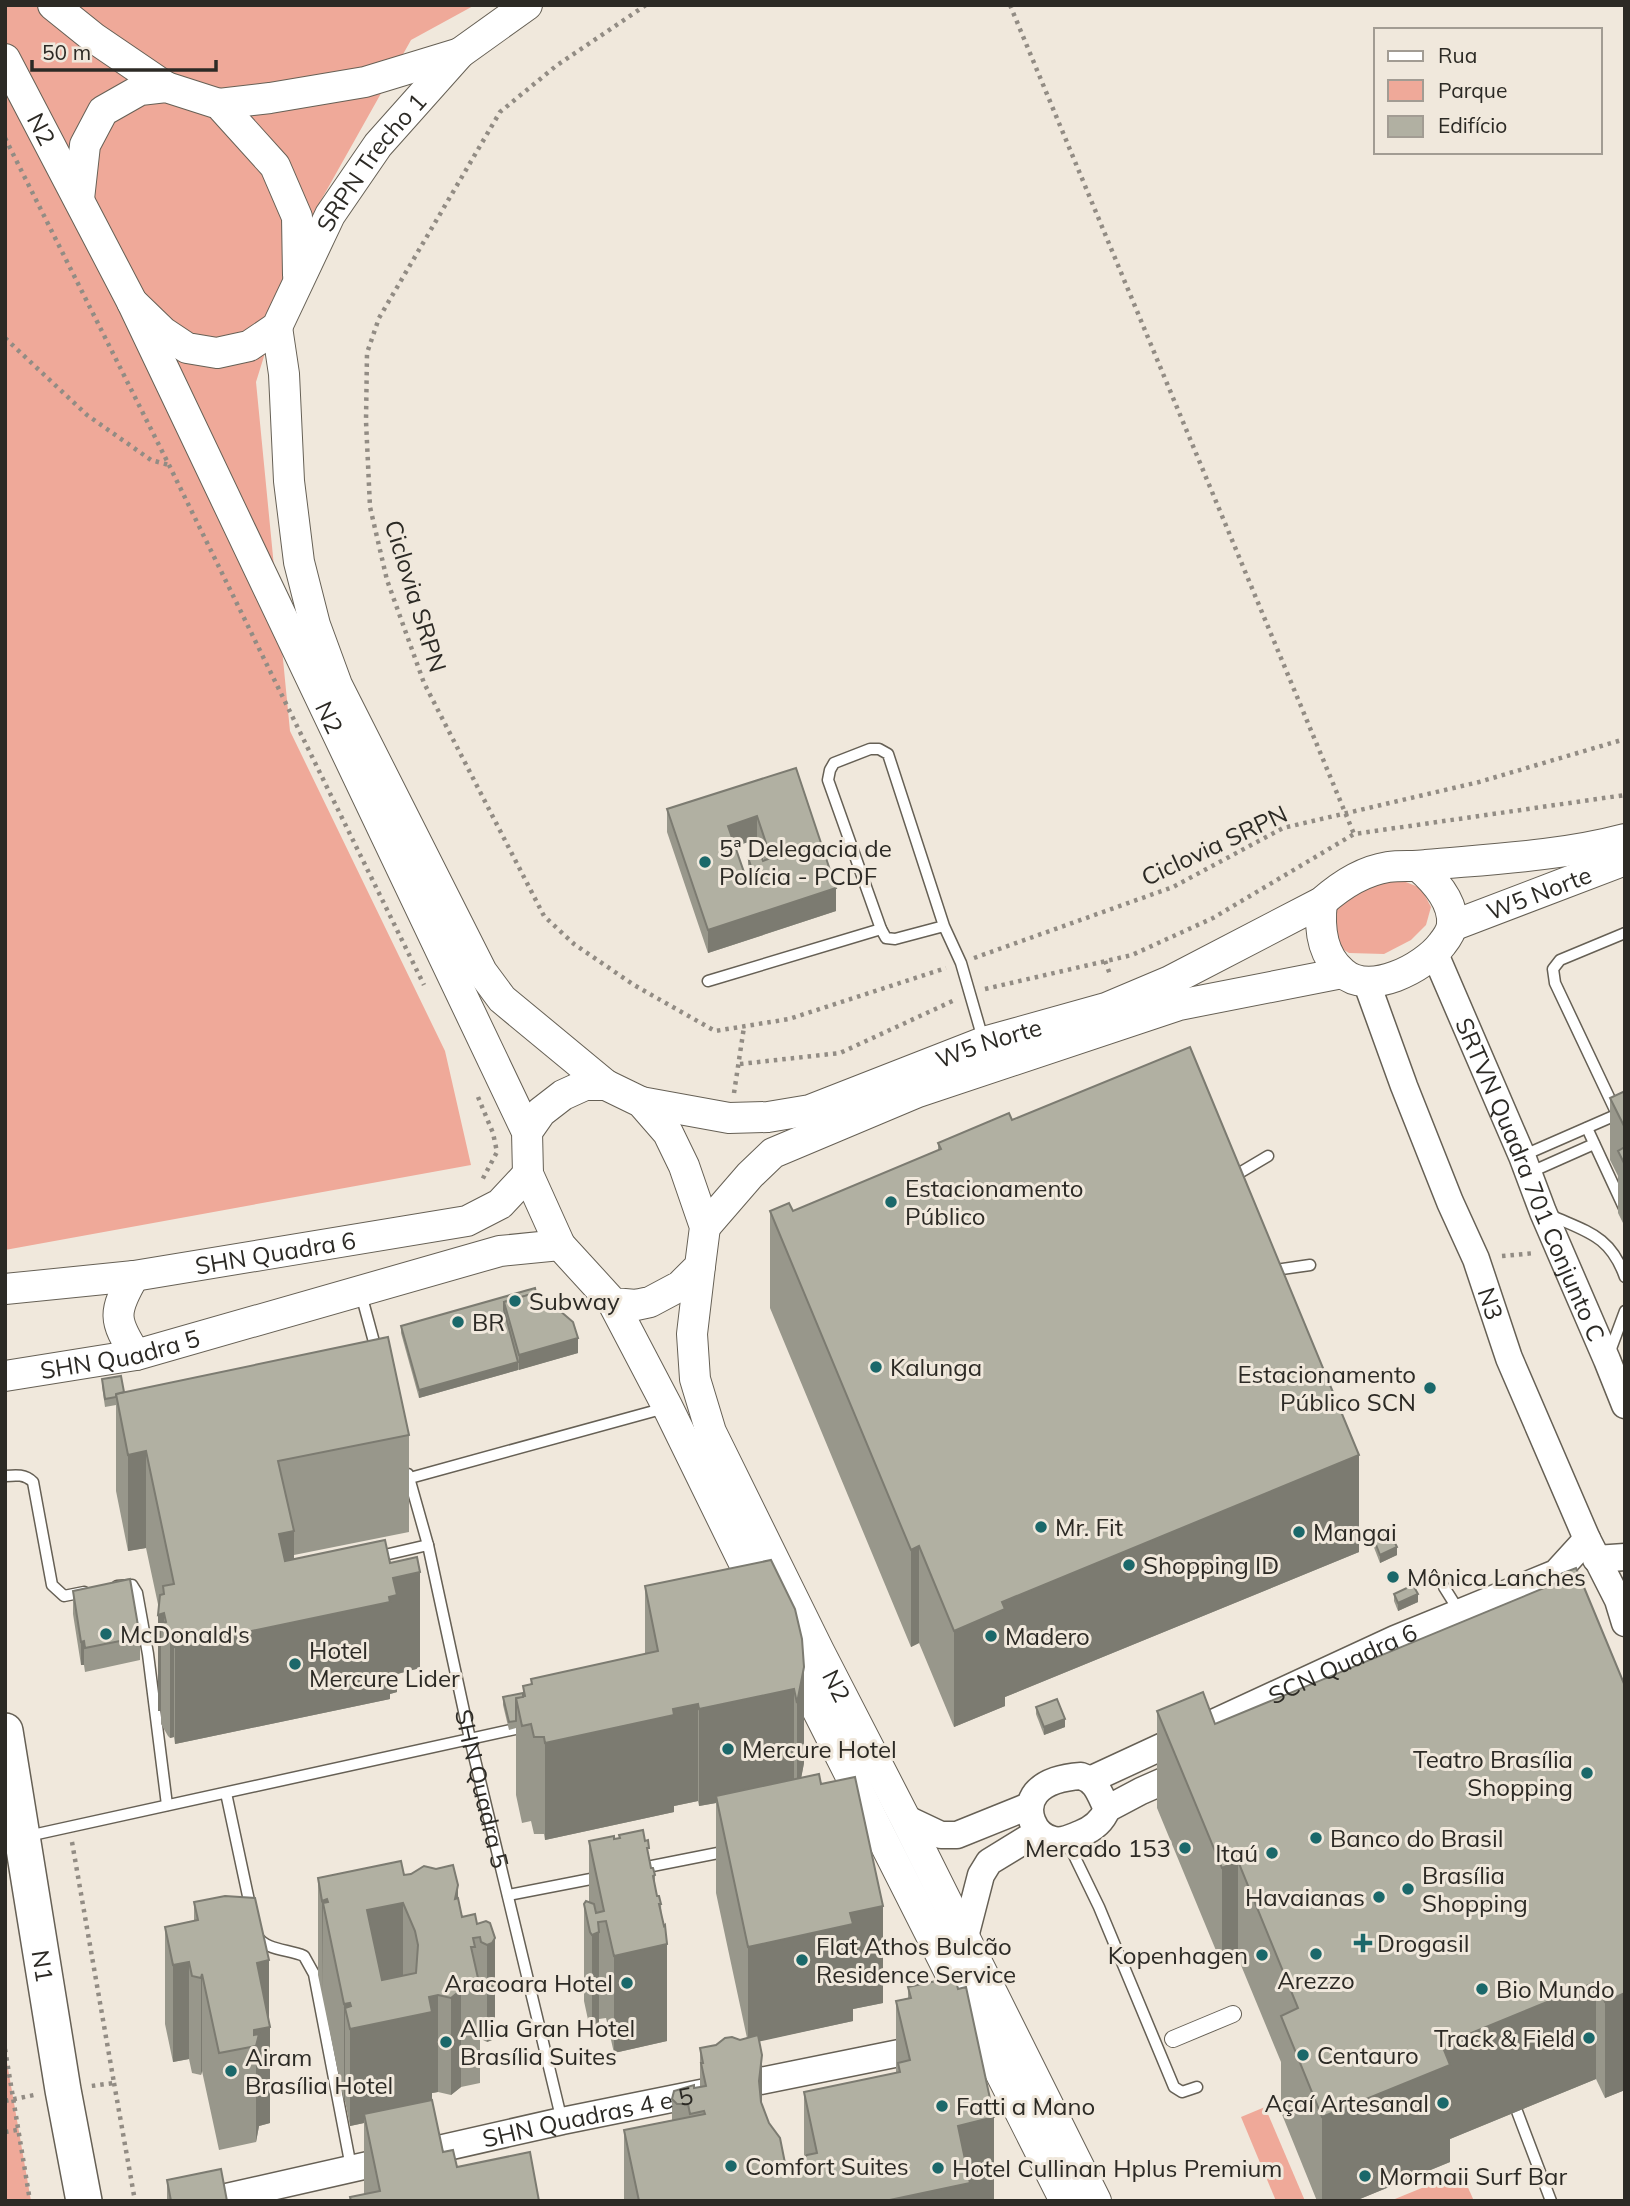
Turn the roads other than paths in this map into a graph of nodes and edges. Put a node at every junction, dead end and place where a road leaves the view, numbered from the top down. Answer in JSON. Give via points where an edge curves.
{"nodes":[{"id":1,"x":54,"y":5,"type":"edge"},
{"id":2,"x":527,"y":5,"type":"edge"},
{"id":3,"x":460,"y":53,"type":"junction"},
{"id":4,"x":5,"y":60,"type":"edge"},
{"id":5,"x":166,"y":87,"type":"junction"},
{"id":6,"x":219,"y":104,"type":"junction"},
{"id":7,"x":79,"y":199,"type":"junction"},
{"id":8,"x":298,"y":283,"type":"junction"},
{"id":9,"x":132,"y":302,"type":"junction"},
{"id":10,"x":277,"y":327,"type":"junction"},
{"id":11,"x":1625,"y":839,"type":"edge"},
{"id":12,"x":1625,"y":860,"type":"edge"},
{"id":13,"x":1418,"y":866,"type":"junction"},
{"id":14,"x":1322,"y":902,"type":"junction"},
{"id":15,"x":944,"y":926,"type":"junction"},
{"id":16,"x":1452,"y":926,"type":"junction"},
{"id":17,"x":881,"y":929,"type":"junction"},
{"id":18,"x":1625,"y":933,"type":"edge"},
{"id":19,"x":1435,"y":954,"type":"junction"},
{"id":20,"x":1354,"y":977,"type":"junction"},
{"id":21,"x":708,"y":981,"type":"dead end"},
{"id":22,"x":984,"y":1042,"type":"junction"},
{"id":23,"x":606,"y":1085,"type":"junction"},
{"id":24,"x":641,"y":1102,"type":"junction"},
{"id":25,"x":1621,"y":1113,"type":"edge"},
{"id":26,"x":1587,"y":1128,"type":"junction"},
{"id":27,"x":527,"y":1132,"type":"junction"},
{"id":28,"x":1594,"y":1144,"type":"junction"},
{"id":29,"x":1268,"y":1156,"type":"dead end"},
{"id":30,"x":1525,"y":1164,"type":"junction"},
{"id":31,"x":528,"y":1174,"type":"junction"},
{"id":32,"x":1229,"y":1189,"type":"edge"},
{"id":33,"x":1625,"y":1210,"type":"edge"},
{"id":34,"x":1544,"y":1212,"type":"junction"},
{"id":35,"x":705,"y":1227,"type":"junction"},
{"id":36,"x":560,"y":1245,"type":"junction"},
{"id":37,"x":1310,"y":1265,"type":"dead end"},
{"id":38,"x":700,"y":1266,"type":"junction"},
{"id":39,"x":1256,"y":1271,"type":"edge"},
{"id":40,"x":134,"y":1276,"type":"junction"},
{"id":41,"x":1625,"y":1277,"type":"edge"},
{"id":42,"x":5,"y":1289,"type":"edge"},
{"id":43,"x":360,"y":1291,"type":"junction"},
{"id":44,"x":613,"y":1303,"type":"junction"},
{"id":45,"x":1625,"y":1311,"type":"edge"},
{"id":46,"x":136,"y":1355,"type":"junction"},
{"id":47,"x":378,"y":1358,"type":"edge"},
{"id":48,"x":1607,"y":1360,"type":"junction"},
{"id":49,"x":5,"y":1376,"type":"edge"},
{"id":50,"x":1625,"y":1405,"type":"edge"},
{"id":51,"x":667,"y":1408,"type":"junction"},
{"id":52,"x":406,"y":1465,"type":"edge"},
{"id":53,"x":5,"y":1476,"type":"edge"},
{"id":54,"x":410,"y":1478,"type":"junction"},
{"id":55,"x":428,"y":1545,"type":"junction"},
{"id":56,"x":1591,"y":1549,"type":"junction"},
{"id":57,"x":1625,"y":1557,"type":"edge"},
{"id":58,"x":361,"y":1560,"type":"edge"},
{"id":59,"x":1444,"y":1587,"type":"dead end"},
{"id":60,"x":438,"y":1588,"type":"junction"},
{"id":61,"x":425,"y":1590,"type":"dead end"},
{"id":62,"x":1588,"y":1599,"type":"edge"},
{"id":63,"x":1460,"y":1612,"type":"junction"},
{"id":64,"x":1621,"y":1612,"type":"edge"},
{"id":65,"x":536,"y":1725,"type":"edge"},
{"id":66,"x":5,"y":1731,"type":"edge"},
{"id":67,"x":470,"y":1739,"type":"junction"},
{"id":68,"x":1214,"y":1759,"type":"edge"},
{"id":69,"x":1092,"y":1779,"type":"junction"},
{"id":70,"x":226,"y":1793,"type":"junction"},
{"id":71,"x":167,"y":1804,"type":"junction"},
{"id":72,"x":1029,"y":1806,"type":"junction"},
{"id":73,"x":1107,"y":1810,"type":"junction"},
{"id":74,"x":905,"y":1818,"type":"junction"},
{"id":75,"x":1038,"y":1832,"type":"junction"},
{"id":76,"x":22,"y":1838,"type":"junction"},
{"id":77,"x":1066,"y":1839,"type":"junction"},
{"id":78,"x":738,"y":1849,"type":"edge"},
{"id":79,"x":630,"y":1871,"type":"edge"},
{"id":80,"x":616,"y":1874,"type":"edge"},
{"id":81,"x":508,"y":1895,"type":"junction"},
{"id":82,"x":965,"y":1937,"type":"junction"},
{"id":83,"x":1233,"y":2014,"type":"dead end"},
{"id":84,"x":997,"y":2033,"type":"junction"},
{"id":85,"x":1173,"y":2039,"type":"dead end"},
{"id":86,"x":1196,"y":2087,"type":"dead end"},
{"id":87,"x":1515,"y":2106,"type":"dead end"},
{"id":88,"x":562,"y":2121,"type":"junction"},
{"id":89,"x":351,"y":2169,"type":"junction"},
{"id":90,"x":247,"y":2197,"type":"edge"},
{"id":91,"x":84,"y":2201,"type":"edge"},
{"id":92,"x":209,"y":2201,"type":"edge"},
{"id":93,"x":1065,"y":2201,"type":"edge"},
{"id":94,"x":1096,"y":2201,"type":"edge"},
{"id":95,"x":1551,"y":2201,"type":"edge"}],
"edges":[{"from":1,"to":5,"type":"main road"},
{"from":2,"to":3,"type":"main road","name":"SRPN Trecho 1"},
{"from":3,"to":6,"type":"main road","name":"SRPN Trecho 1","via":[[365,82]]},
{"from":3,"to":8,"type":"main road","name":"SRPN Trecho 1","via":[[378,145],[330,215]]},
{"from":4,"to":7,"type":"main road","name":"N2"},
{"from":5,"to":6,"type":"main road"},
{"from":5,"to":7,"type":"main road","via":[[139,90],[103,111],[85,145]]},
{"from":6,"to":8,"type":"main road","via":[[275,166],[297,217]]},
{"from":7,"to":9,"type":"main road"},
{"from":8,"to":10,"type":"main road"},
{"from":9,"to":10,"type":"main road","via":[[187,348],[217,353],[249,346]]},
{"from":9,"to":27,"type":"main road","name":"N2"},
{"from":10,"to":23,"type":"main road","name":"N2","via":[[299,562],[315,625],[338,685],[482,972],[511,1007]]},
{"from":11,"to":13,"type":"main road","via":[[1592,848]]},
{"from":12,"to":16,"type":"main road","name":"W5 Norte"},
{"from":13,"to":14,"type":"main road","via":[[1387,867],[1360,876],[1339,886]]},
{"from":13,"to":16,"type":"main road","via":[[1434,880]]},
{"from":14,"to":20,"type":"main road","via":[[1322,938],[1327,951]]},
{"from":14,"to":22,"type":"main road","name":"W5 Norte","via":[[1170,981],[1106,1008]]},
{"from":15,"to":17,"type":"lane","via":[[895,939],[886,938]]},
{"from":15,"to":17,"type":"lane","via":[[888,754],[870,749],[834,763],[828,780]]},
{"from":15,"to":22,"type":"lane","via":[[961,963]]},
{"from":16,"to":19,"type":"main road"},
{"from":17,"to":21,"type":"lane"},
{"from":18,"to":25,"type":"lane","via":[[1560,960],[1553,969],[1555,983]]},
{"from":19,"to":20,"type":"main road","via":[[1392,978]]},
{"from":19,"to":30,"type":"street","name":"SRTVN Quadra 701 Conjunto C"},
{"from":20,"to":35,"type":"main road","name":"W5 Norte","via":[[1179,1005],[918,1092],[774,1153]]},
{"from":20,"to":56,"type":"street","name":"N3","via":[[1476,1259],[1509,1358]]},
{"from":22,"to":24,"type":"main road","name":"W5 Norte","via":[[810,1110],[729,1118]]},
{"from":23,"to":24,"type":"main road"},
{"from":23,"to":27,"type":"main road","via":[[584,1085],[564,1095],[541,1112]]},
{"from":24,"to":35,"type":"main road","via":[[668,1133]]},
{"from":25,"to":26,"type":"lane"},
{"from":26,"to":28,"type":"lane"},
{"from":26,"to":30,"type":"lane"},
{"from":27,"to":31,"type":"main road"},
{"from":28,"to":30,"type":"lane","via":[[1540,1168]]},
{"from":28,"to":33,"type":"lane"},
{"from":29,"to":32,"type":"lane","via":[[1237,1175]]},
{"from":30,"to":34,"type":"street","name":"SRTVN Quadra 701 Conjunto C"},
{"from":31,"to":36,"type":"main road"},
{"from":31,"to":40,"type":"main road","name":"SHN Quadra 6","via":[[499,1204],[467,1221]]},
{"from":34,"to":41,"type":"lane","via":[[1601,1239]]},
{"from":34,"to":48,"type":"street","name":"SRTVN Quadra 701 Conjunto C"},
{"from":35,"to":38,"type":"main road"},
{"from":36,"to":43,"type":"main road","name":"SHN Quadra 5","via":[[500,1251]]},
{"from":36,"to":44,"type":"main road"},
{"from":37,"to":39,"type":"lane"},
{"from":38,"to":44,"type":"main road","via":[[680,1286],[650,1302]]},
{"from":38,"to":74,"type":"main road","name":"N2","via":[[692,1334],[695,1379],[711,1432]]},
{"from":40,"to":42,"type":"main road","name":"SHN Quadra 6"},
{"from":40,"to":46,"type":"main road","via":[[117,1312],[123,1335]]},
{"from":43,"to":46,"type":"main road","name":"SHN Quadra 5"},
{"from":43,"to":47,"type":"lane"},
{"from":44,"to":51,"type":"main road","name":"N2"},
{"from":45,"to":48,"type":"lane"},
{"from":46,"to":49,"type":"main road","name":"SHN Quadra 5"},
{"from":48,"to":50,"type":"street","name":"SRTVN Quadra 701 Conjunto C"},
{"from":51,"to":54,"type":"lane"},
{"from":51,"to":84,"type":"main road","name":"N2","via":[[867,1823]]},
{"from":52,"to":54,"type":"lane","name":"SHN Quadra 5"},
{"from":53,"to":71,"type":"lane","via":[[19,1475],[33,1482],[52,1585],[57,1590],[64,1596],[127,1584],[136,1590]]},
{"from":54,"to":55,"type":"lane","name":"SHN Quadra 5"},
{"from":55,"to":58,"type":"lane"},
{"from":55,"to":60,"type":"lane","name":"SHN Quadra 5"},
{"from":56,"to":57,"type":"street"},
{"from":56,"to":63,"type":"street","name":"SCN Quadra 6","via":[[1556,1573]]},
{"from":56,"to":64,"type":"street","name":"N3"},
{"from":59,"to":63,"type":"lane"},
{"from":60,"to":61,"type":"lane"},
{"from":60,"to":67,"type":"lane","name":"SHN Quadra 5"},
{"from":62,"to":64,"type":"street"},
{"from":63,"to":69,"type":"street","name":"SCN Quadra 6"},
{"from":65,"to":67,"type":"lane"},
{"from":66,"to":76,"type":"highway","name":"N1"},
{"from":67,"to":70,"type":"lane"},
{"from":67,"to":81,"type":"lane","name":"SHN Quadra 5"},
{"from":68,"to":73,"type":"street"},
{"from":69,"to":72,"type":"street","via":[[1062,1778],[1037,1792]]},
{"from":69,"to":73,"type":"street"},
{"from":70,"to":71,"type":"lane"},
{"from":70,"to":89,"type":"lane","via":[[257,1938],[304,1956],[314,1974]]},
{"from":71,"to":76,"type":"lane"},
{"from":72,"to":74,"type":"street","via":[[957,1835],[941,1835]]},
{"from":72,"to":75,"type":"street"},
{"from":73,"to":77,"type":"street","via":[[1103,1820]]},
{"from":74,"to":82,"type":"main road","name":"N2"},
{"from":75,"to":77,"type":"street","via":[[1053,1840]]},
{"from":75,"to":82,"type":"street","via":[[989,1862],[981,1875]]},
{"from":76,"to":91,"type":"highway","name":"N1"},
{"from":77,"to":86,"type":"lane","via":[[1174,2087],[1182,2092]]},
{"from":78,"to":79,"type":"lane"},
{"from":80,"to":81,"type":"lane"},
{"from":81,"to":88,"type":"lane","name":"SHN Quadra 5"},
{"from":82,"to":84,"type":"main road","name":"N2"},
{"from":83,"to":85,"type":"street"},
{"from":84,"to":88,"type":"street","name":"SHN Quadras 4 e 5"},
{"from":84,"to":93,"type":"main road","name":"N2"},
{"from":84,"to":94,"type":"main road","name":"N2"},
{"from":87,"to":95,"type":"lane"},
{"from":88,"to":89,"type":"street","name":"SHN Quadras 4 e 5"},
{"from":89,"to":90,"type":"street","name":"SHN Quadras 4 e 5"},
{"from":90,"to":92,"type":"street","name":"SHN Quadras 4 e 5"}]}
